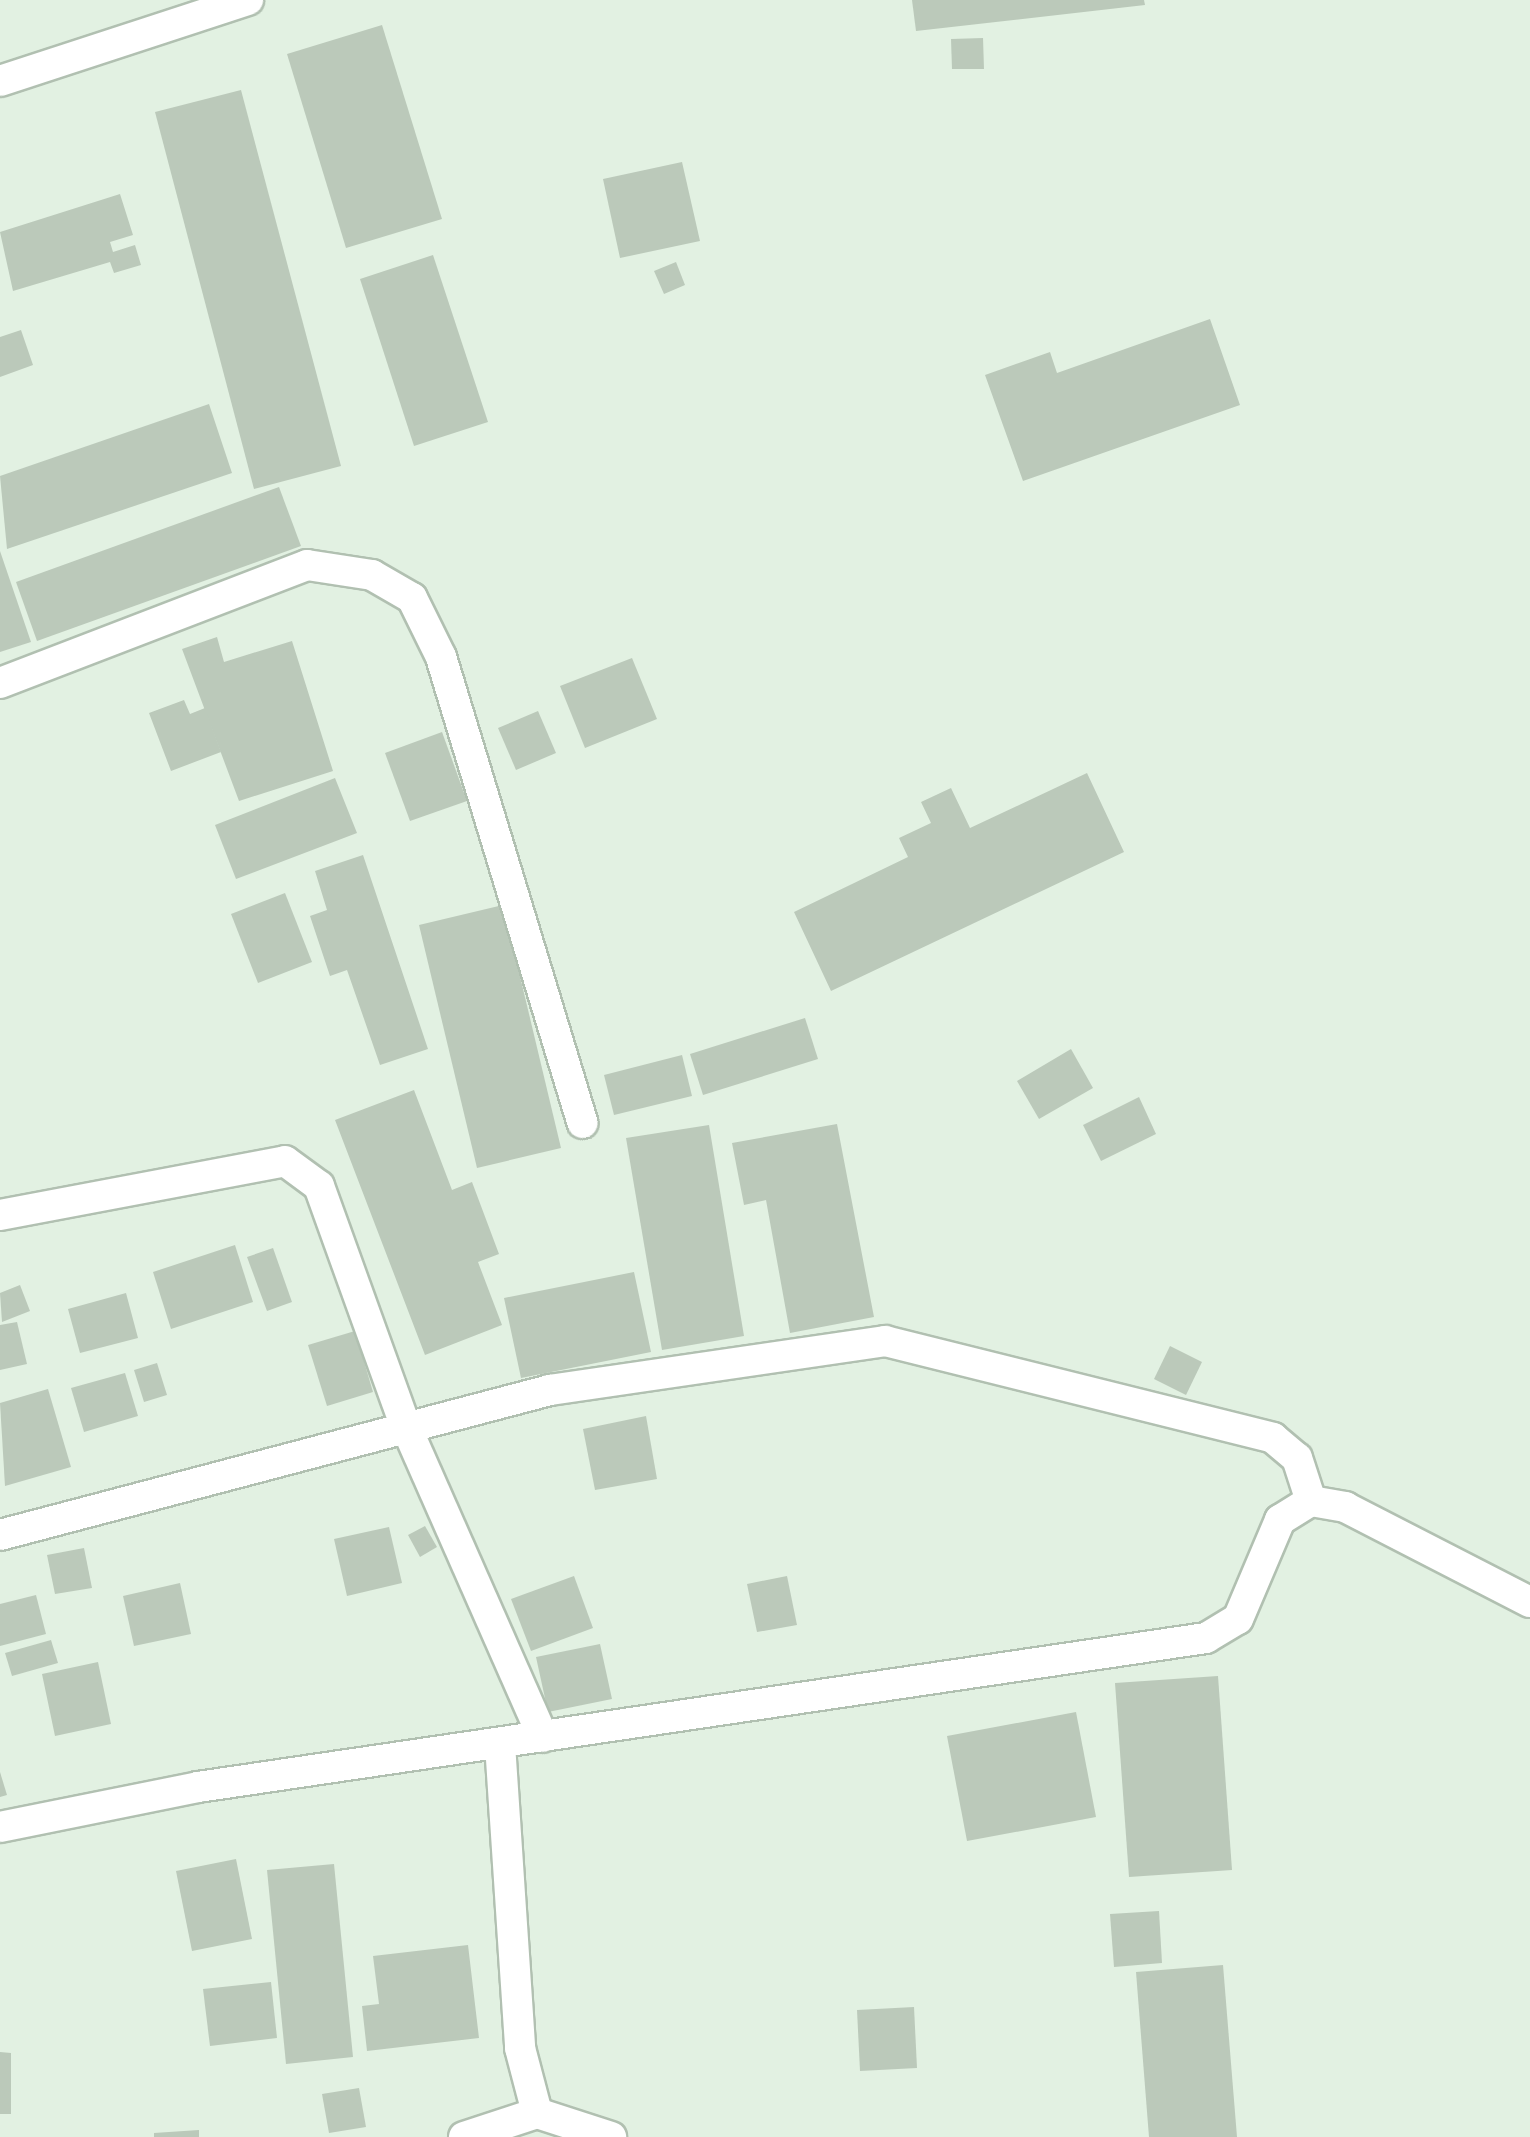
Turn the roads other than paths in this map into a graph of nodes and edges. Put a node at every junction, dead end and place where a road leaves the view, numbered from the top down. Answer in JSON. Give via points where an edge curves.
{"nodes":[{"id":1,"x":248,"y":0,"type":"edge"},
{"id":2,"x":0,"y":80,"type":"edge"},
{"id":3,"x":0,"y":682,"type":"edge"},
{"id":4,"x":584,"y":1123,"type":"dead end"},
{"id":5,"x":0,"y":1214,"type":"edge"},
{"id":6,"x":404,"y":1422,"type":"junction"},
{"id":7,"x":1310,"y":1501,"type":"junction"},
{"id":8,"x":0,"y":1535,"type":"edge"},
{"id":9,"x":1530,"y":1602,"type":"edge"},
{"id":10,"x":543,"y":1737,"type":"junction"},
{"id":11,"x":500,"y":1744,"type":"junction"},
{"id":12,"x":0,"y":1828,"type":"edge"},
{"id":13,"x":537,"y":2113,"type":"junction"},
{"id":14,"x":464,"y":2137,"type":"edge"},
{"id":15,"x":609,"y":2137,"type":"edge"}],
"edges":[{"from":1,"to":2,"type":"street"},
{"from":3,"to":4,"type":"street","via":[[307,565],[372,576],[412,598],[442,657]]},
{"from":5,"to":6,"type":"street","via":[[285,1161],[319,1186]]},
{"from":6,"to":7,"type":"street","via":[[550,1390],[886,1340],[1273,1438],[1297,1458]]},
{"from":6,"to":8,"type":"street","via":[[289,1465]]},
{"from":6,"to":10,"type":"street"},
{"from":7,"to":9,"type":"street","via":[[1345,1506]]},
{"from":7,"to":10,"type":"street","via":[[1280,1520],[1238,1620],[1206,1638]]},
{"from":10,"to":11,"type":"street"},
{"from":11,"to":12,"type":"street","via":[[198,1787]]},
{"from":11,"to":13,"type":"street","via":[[520,2048]]},
{"from":13,"to":14,"type":"street"},
{"from":13,"to":15,"type":"street"}]}
